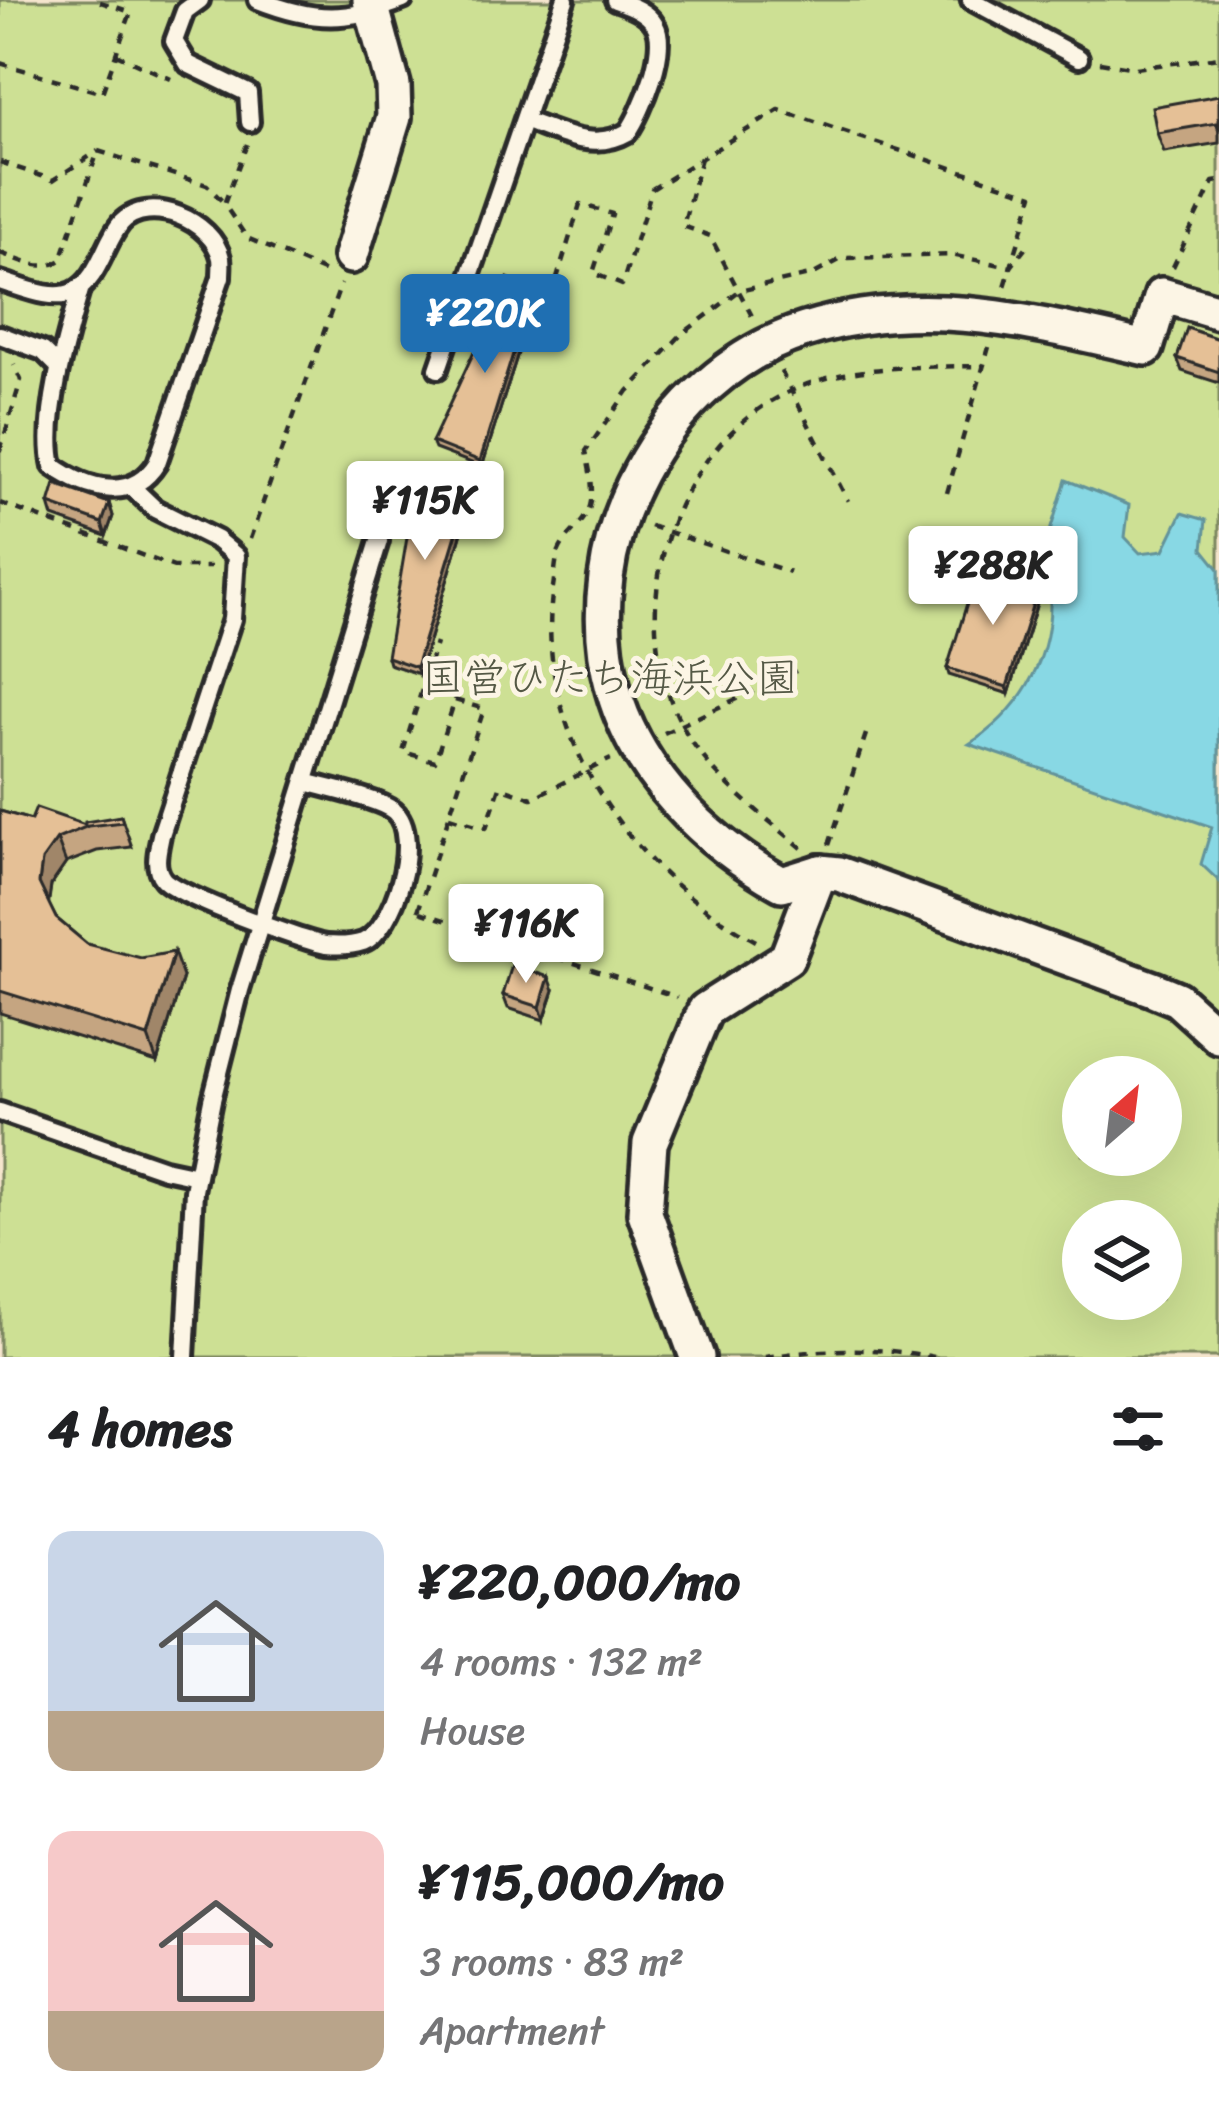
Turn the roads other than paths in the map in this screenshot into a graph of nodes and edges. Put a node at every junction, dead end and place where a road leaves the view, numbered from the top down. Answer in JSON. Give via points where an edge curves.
{"nodes":[{"id":1,"x":200,"y":0,"type":"edge"},
{"id":2,"x":258,"y":0,"type":"edge"},
{"id":3,"x":565,"y":0,"type":"edge"},
{"id":4,"x":615,"y":0,"type":"edge"},
{"id":5,"x":971,"y":0,"type":"edge"},
{"id":6,"x":382,"y":4,"type":"edge"},
{"id":7,"x":1079,"y":58,"type":"road end"},
{"id":8,"x":526,"y":121,"type":"junction"},
{"id":9,"x":250,"y":122,"type":"road end"},
{"id":10,"x":351,"y":256,"type":"dead end"},
{"id":11,"x":0,"y":281,"type":"edge"},
{"id":12,"x":81,"y":287,"type":"junction"},
{"id":13,"x":1219,"y":312,"type":"edge"},
{"id":14,"x":0,"y":335,"type":"edge"},
{"id":15,"x":58,"y":366,"type":"junction"},
{"id":16,"x":438,"y":369,"type":"dead end"},
{"id":17,"x":133,"y":488,"type":"junction"},
{"id":18,"x":379,"y":541,"type":"dead end"},
{"id":19,"x":306,"y":782,"type":"junction"},
{"id":20,"x":820,"y":872,"type":"junction"},
{"id":21,"x":262,"y":923,"type":"junction"},
{"id":22,"x":1219,"y":1037,"type":"edge"},
{"id":23,"x":0,"y":1112,"type":"edge"},
{"id":24,"x":197,"y":1176,"type":"junction"},
{"id":25,"x":185,"y":1357,"type":"edge"},
{"id":26,"x":697,"y":1357,"type":"edge"}],
"edges":[{"from":1,"to":9,"type":"lane","via":[[184,11],[174,41],[188,64],[248,93]]},
{"from":2,"to":6,"type":"lane","via":[[334,19]]},
{"from":3,"to":8,"type":"lane"},
{"from":4,"to":8,"type":"lane","via":[[646,16],[660,40],[628,132],[591,142]]},
{"from":5,"to":7,"type":"lane"},
{"from":6,"to":10,"type":"street","via":[[394,117]]},
{"from":8,"to":16,"type":"lane"},
{"from":11,"to":12,"type":"lane","via":[[56,296]]},
{"from":12,"to":15,"type":"lane"},
{"from":12,"to":17,"type":"lane","via":[[135,213],[188,221],[221,256],[221,277],[158,463]]},
{"from":13,"to":20,"type":"street","via":[[1162,295],[1147,348],[997,317],[924,311],[803,330],[727,369],[664,430],[621,515],[605,578],[602,629],[614,691],[638,746],[683,811],[736,859],[782,884]]},
{"from":14,"to":15,"type":"lane","via":[[43,351]]},
{"from":15,"to":17,"type":"lane","via":[[48,445],[53,466],[115,491]]},
{"from":17,"to":21,"type":"lane","via":[[154,509],[218,540],[236,556],[238,580],[160,835],[157,868],[171,886]]},
{"from":18,"to":19,"type":"lane"},
{"from":19,"to":21,"type":"lane"},
{"from":19,"to":21,"type":"lane","via":[[388,807],[402,822],[407,850],[392,904],[376,935],[348,946]]},
{"from":20,"to":22,"type":"street","via":[[1178,999]]},
{"from":20,"to":26,"type":"street","via":[[787,958],[705,1010],[650,1143],[645,1213]]},
{"from":21,"to":24,"type":"lane"},
{"from":23,"to":24,"type":"lane"},
{"from":24,"to":25,"type":"lane"}]}
